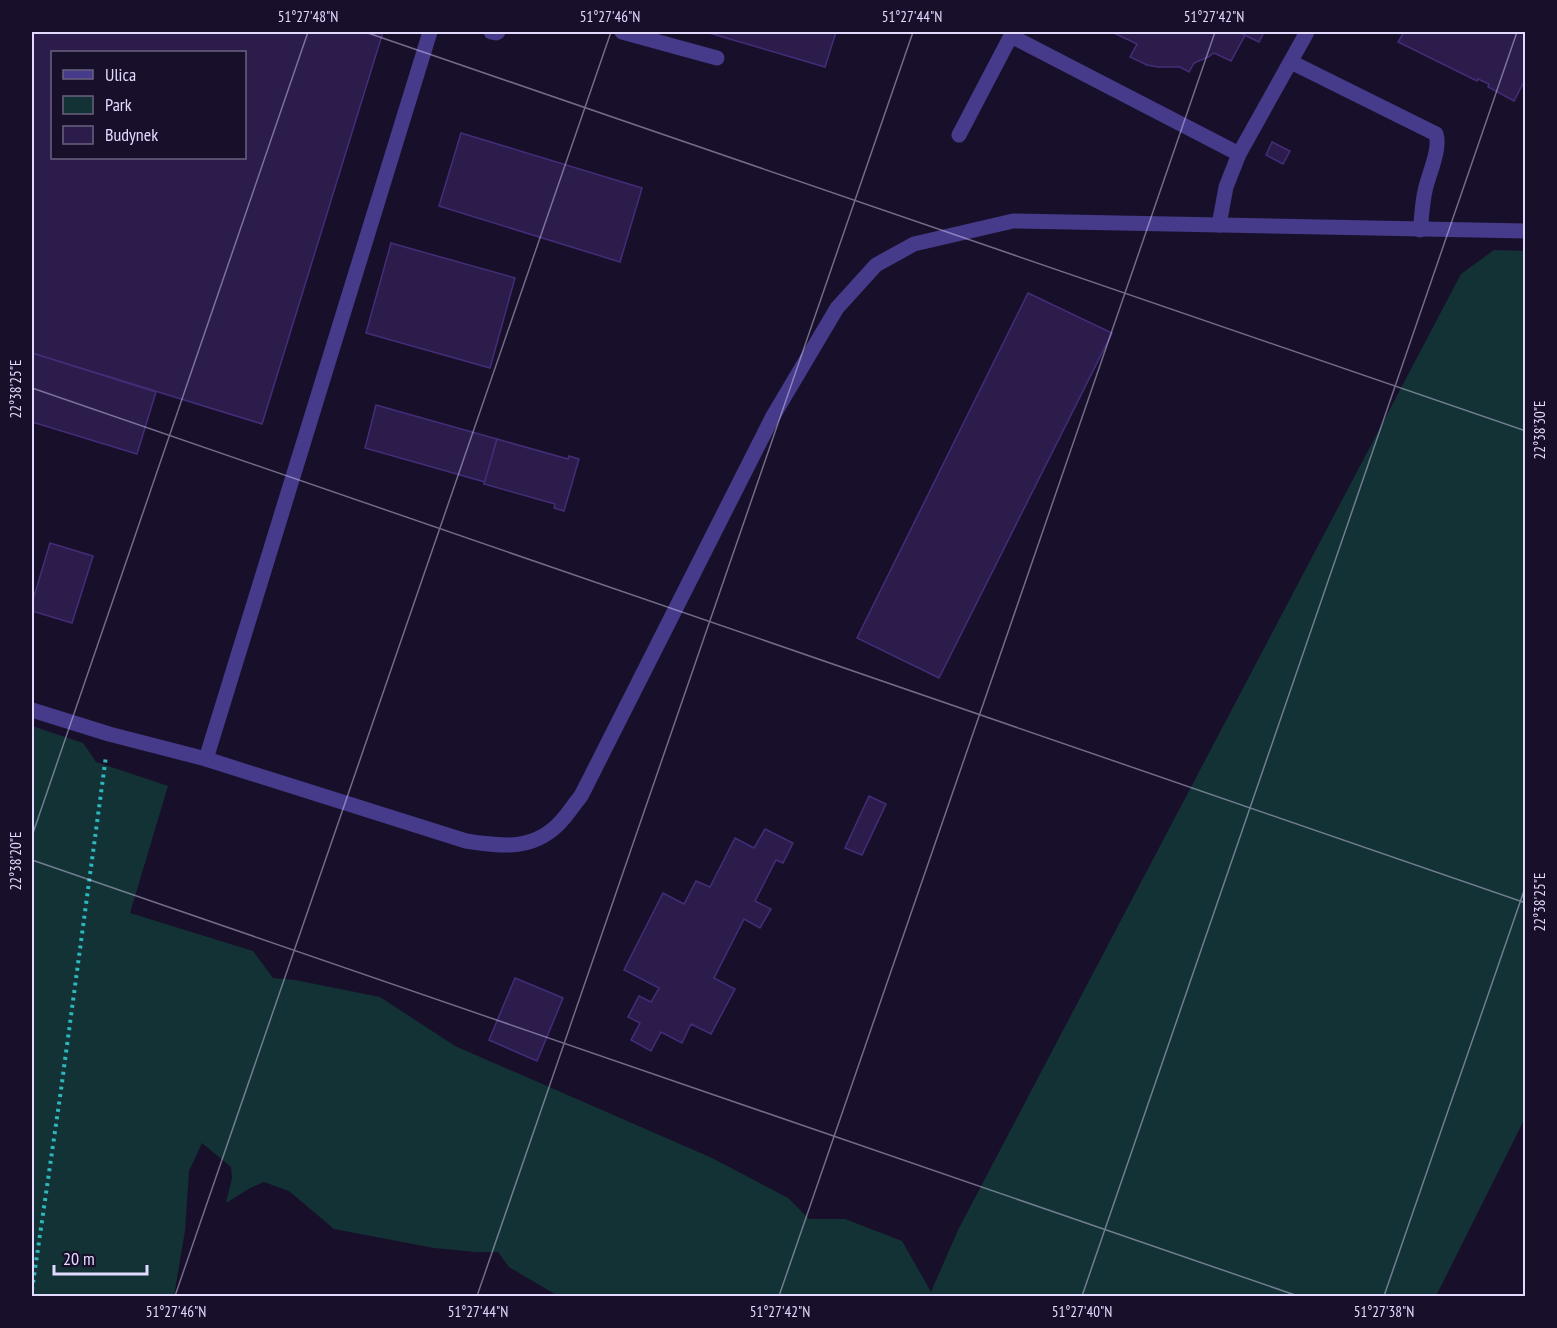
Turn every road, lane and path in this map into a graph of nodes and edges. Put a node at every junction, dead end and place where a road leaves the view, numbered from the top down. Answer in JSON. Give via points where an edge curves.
{"nodes":[{"id":1,"x":430,"y":32,"type":"edge"},
{"id":2,"x":490,"y":32,"type":"edge"},
{"id":3,"x":498,"y":32,"type":"edge"},
{"id":4,"x":622,"y":32,"type":"edge"},
{"id":5,"x":1307,"y":32,"type":"edge"},
{"id":6,"x":1012,"y":34,"type":"edge"},
{"id":7,"x":717,"y":58,"type":"dead end"},
{"id":8,"x":1291,"y":62,"type":"junction"},
{"id":9,"x":959,"y":135,"type":"dead end"},
{"id":10,"x":1239,"y":154,"type":"junction"},
{"id":11,"x":1219,"y":225,"type":"junction"},
{"id":12,"x":1420,"y":230,"type":"junction"},
{"id":13,"x":1526,"y":231,"type":"edge"},
{"id":14,"x":32,"y":710,"type":"edge"},
{"id":15,"x":109,"y":734,"type":"junction"},
{"id":16,"x":206,"y":759,"type":"junction"},
{"id":17,"x":32,"y":1290,"type":"edge"}],
"edges":[{"from":1,"to":16,"type":"street"},
{"from":2,"to":3,"type":"street"},
{"from":4,"to":7,"type":"street"},
{"from":5,"to":8,"type":"street"},
{"from":6,"to":9,"type":"street"},
{"from":6,"to":10,"type":"street"},
{"from":8,"to":10,"type":"street"},
{"from":8,"to":12,"type":"street","via":[[1436,134]]},
{"from":10,"to":11,"type":"street","via":[[1226,187]]},
{"from":11,"to":12,"type":"street"},
{"from":11,"to":16,"type":"street","via":[[1013,221],[914,244],[876,265],[837,308],[774,416],[581,796],[563,820],[528,844],[495,846],[466,841]]},
{"from":12,"to":13,"type":"street"},
{"from":14,"to":15,"type":"street"},
{"from":15,"to":16,"type":"street"},
{"from":15,"to":17,"type":"path"}]}
